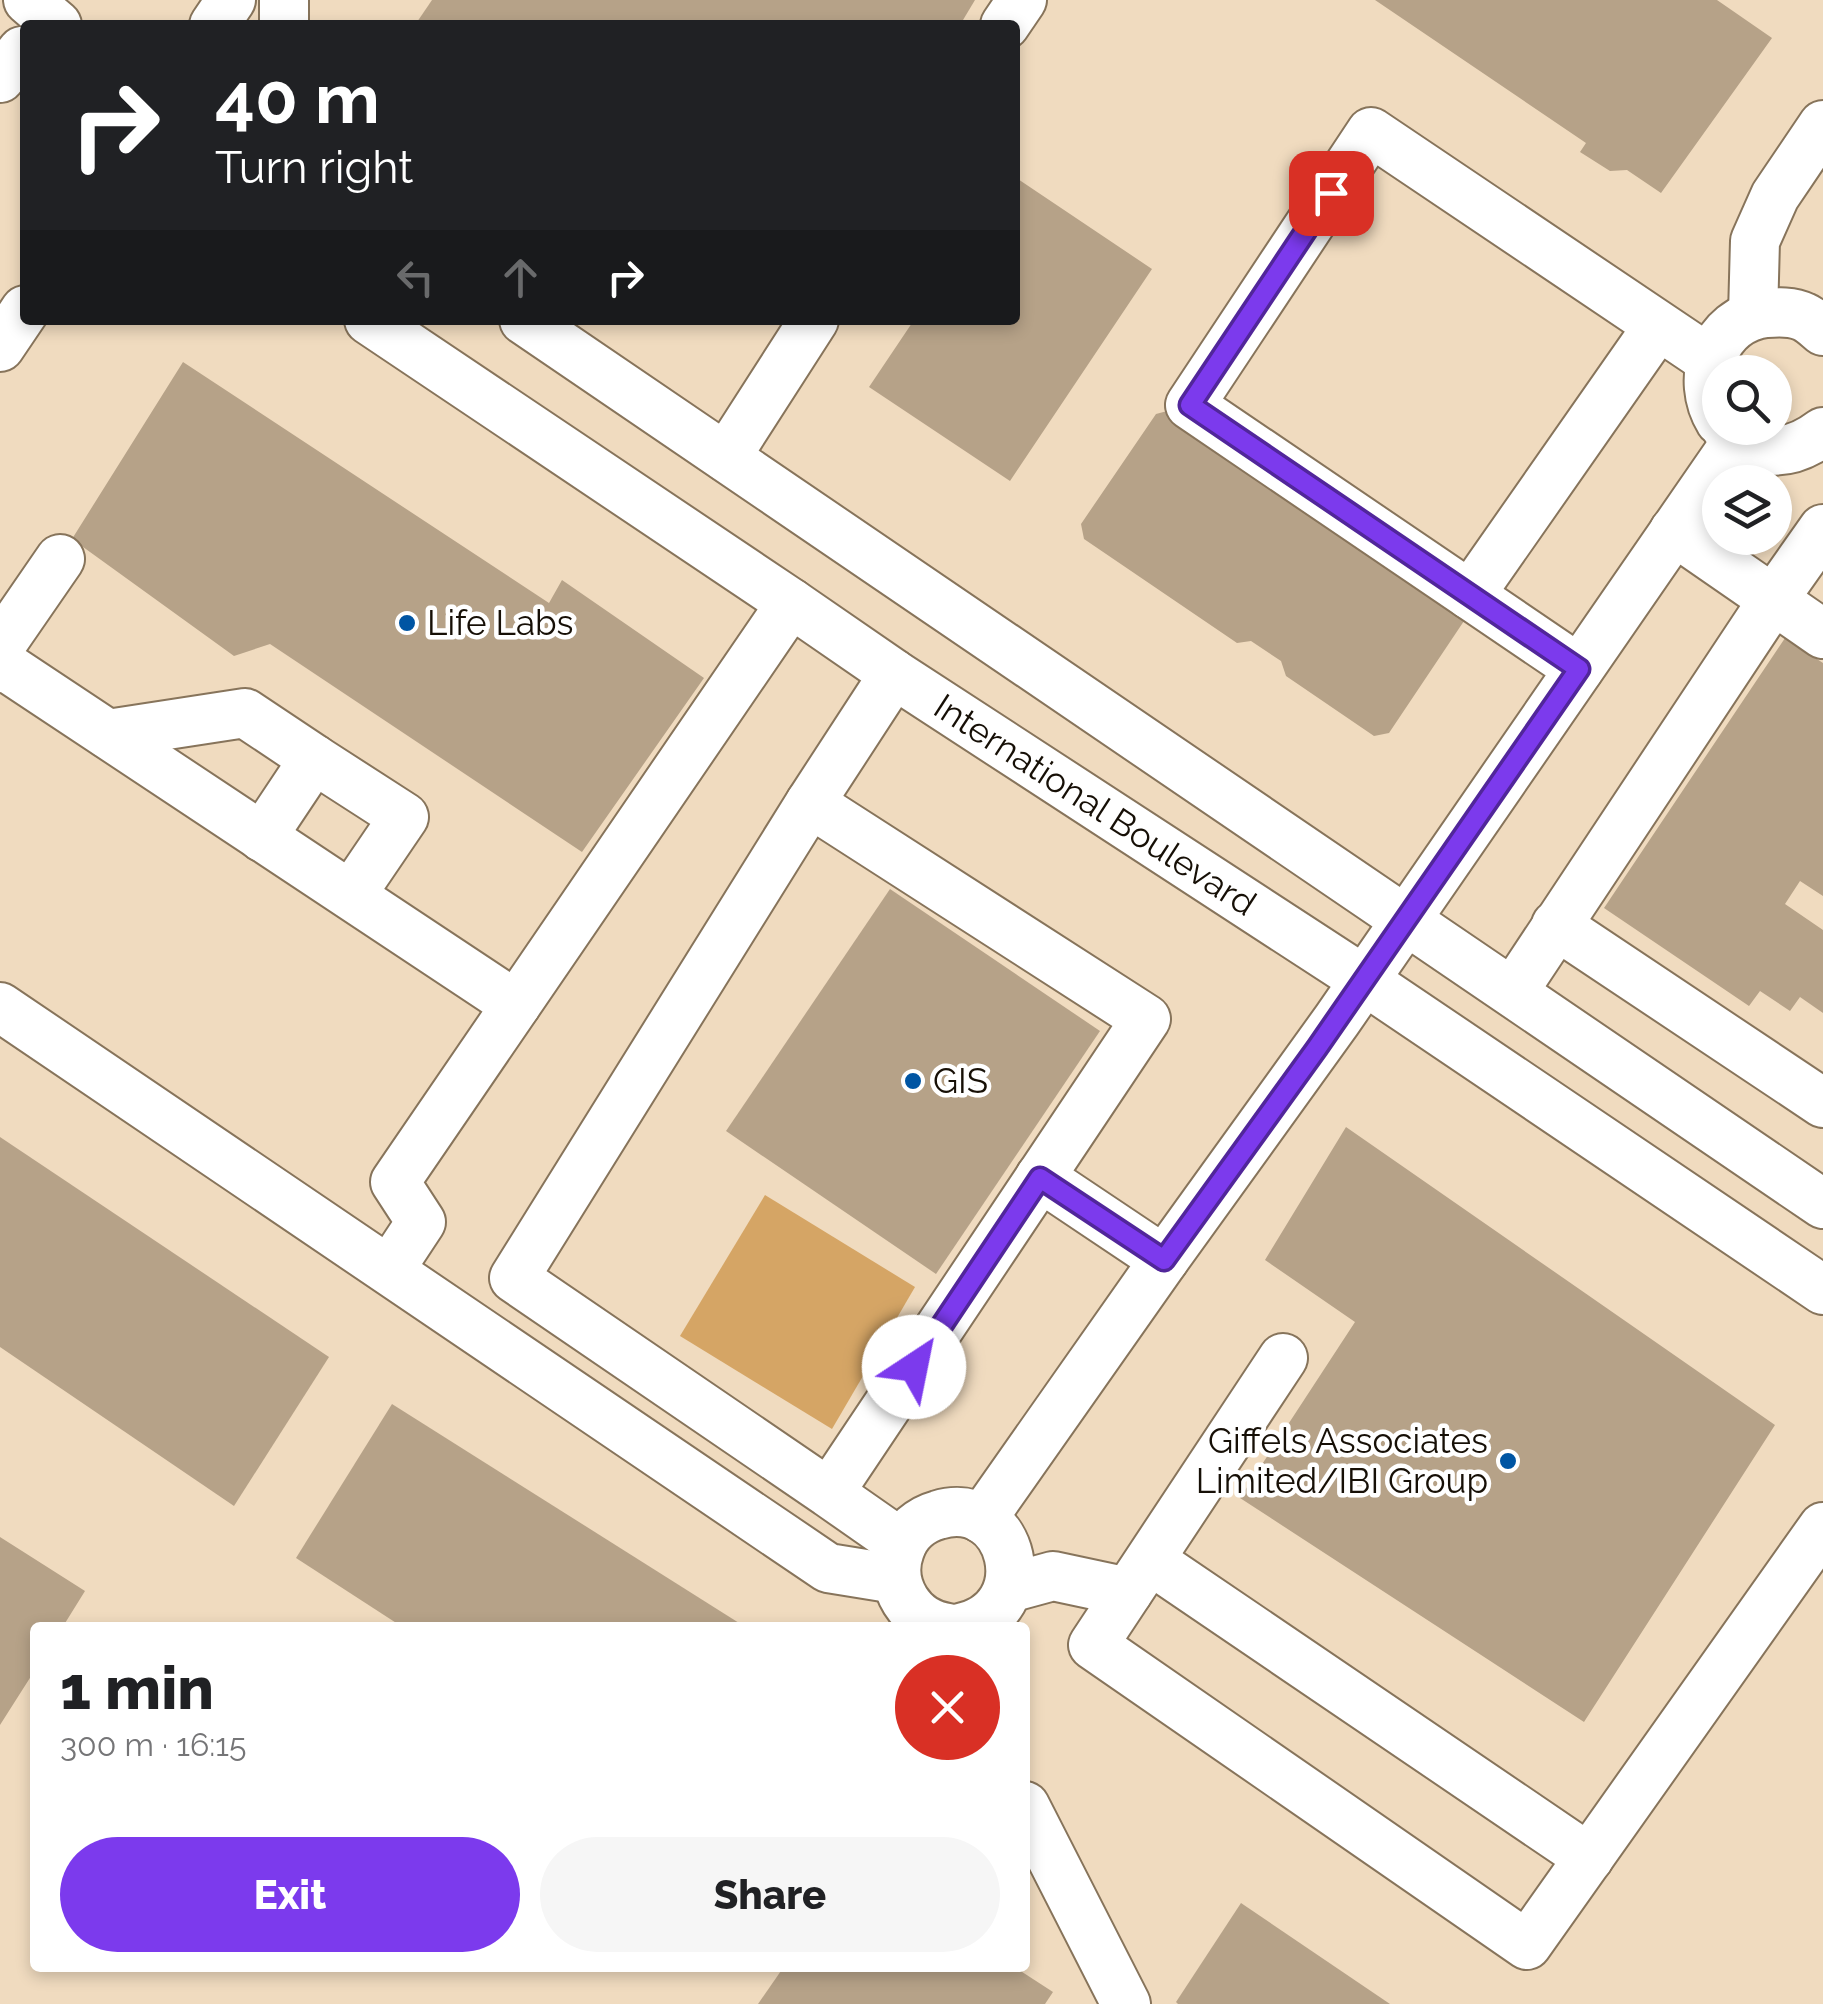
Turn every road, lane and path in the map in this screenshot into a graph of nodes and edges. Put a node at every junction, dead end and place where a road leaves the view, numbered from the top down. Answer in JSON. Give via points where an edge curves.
{"nodes":[{"id":1,"x":1823,"y":125,"type":"edge"},
{"id":2,"x":1752,"y":315,"type":"junction"},
{"id":3,"x":20,"y":317,"type":"edge"},
{"id":4,"x":376,"y":325,"type":"edge"},
{"id":5,"x":531,"y":325,"type":"edge"},
{"id":6,"x":811,"y":325,"type":"edge"},
{"id":7,"x":1658,"y":326,"type":"junction"},
{"id":8,"x":1823,"y":330,"type":"edge"},
{"id":9,"x":0,"y":347,"type":"edge"},
{"id":10,"x":1702,"y":355,"type":"edge"},
{"id":11,"x":1713,"y":355,"type":"edge"},
{"id":12,"x":1823,"y":432,"type":"edge"},
{"id":13,"x":1720,"y":445,"type":"edge"},
{"id":14,"x":1757,"y":445,"type":"edge"},
{"id":15,"x":726,"y":457,"type":"junction"},
{"id":16,"x":1823,"y":529,"type":"edge"},
{"id":17,"x":1674,"y":531,"type":"junction"},
{"id":18,"x":60,"y":559,"type":"dead end"},
{"id":19,"x":1470,"y":595,"type":"junction"},
{"id":20,"x":1773,"y":600,"type":"junction"},
{"id":21,"x":792,"y":603,"type":"junction"},
{"id":22,"x":1823,"y":634,"type":"edge"},
{"id":23,"x":0,"y":646,"type":"edge"},
{"id":24,"x":0,"y":667,"type":"edge"},
{"id":25,"x":1579,"y":669,"type":"junction"},
{"id":26,"x":894,"y":674,"type":"junction"},
{"id":27,"x":108,"y":734,"type":"junction"},
{"id":28,"x":314,"y":758,"type":"junction"},
{"id":29,"x":810,"y":803,"type":"junction"},
{"id":30,"x":262,"y":836,"type":"junction"},
{"id":31,"x":351,"y":895,"type":"junction"},
{"id":32,"x":1406,"y":919,"type":"junction"},
{"id":33,"x":1556,"y":924,"type":"junction"},
{"id":34,"x":1364,"y":980,"type":"junction"},
{"id":35,"x":1513,"y":992,"type":"junction"},
{"id":36,"x":516,"y":1005,"type":"junction"},
{"id":37,"x":0,"y":1007,"type":"edge"},
{"id":38,"x":1823,"y":1103,"type":"edge"},
{"id":39,"x":1040,"y":1178,"type":"junction"},
{"id":40,"x":1823,"y":1204,"type":"edge"},
{"id":41,"x":1164,"y":1260,"type":"junction"},
{"id":42,"x":390,"y":1269,"type":"junction"},
{"id":43,"x":1823,"y":1290,"type":"edge"},
{"id":44,"x":1283,"y":1358,"type":"dead end"},
{"id":45,"x":829,"y":1493,"type":"junction"},
{"id":46,"x":982,"y":1519,"type":"junction"},
{"id":47,"x":1823,"y":1527,"type":"edge"},
{"id":48,"x":899,"y":1561,"type":"junction"},
{"id":49,"x":1139,"y":1576,"type":"junction"},
{"id":50,"x":1009,"y":1588,"type":"junction"},
{"id":51,"x":929,"y":1622,"type":"edge"},
{"id":52,"x":977,"y":1622,"type":"edge"},
{"id":53,"x":1030,"y":1816,"type":"edge"},
{"id":54,"x":1589,"y":1858,"type":"junction"},
{"id":55,"x":1126,"y":2004,"type":"edge"}],
"edges":[{"from":1,"to":2,"type":"street","via":[[1774,196],[1755,241]]},
{"from":2,"to":8,"type":"street","via":[[1792,314]]},
{"from":2,"to":11,"type":"street","via":[[1724,335]]},
{"from":3,"to":9,"type":"street"},
{"from":4,"to":21,"type":"street","name":"International Boulevard"},
{"from":5,"to":15,"type":"street"},
{"from":6,"to":15,"type":"street"},
{"from":7,"to":10,"type":"street"},
{"from":7,"to":19,"type":"street"},
{"from":7,"to":19,"type":"street","via":[[1371,132],[1190,405]]},
{"from":12,"to":14,"type":"street","via":[[1788,451]]},
{"from":13,"to":17,"type":"street"},
{"from":15,"to":32,"type":"street"},
{"from":16,"to":20,"type":"street"},
{"from":17,"to":20,"type":"street"},
{"from":17,"to":25,"type":"street"},
{"from":18,"to":23,"type":"street"},
{"from":19,"to":25,"type":"street"},
{"from":20,"to":22,"type":"street"},
{"from":20,"to":33,"type":"street"},
{"from":21,"to":26,"type":"street","name":"International Boulevard"},
{"from":21,"to":36,"type":"street"},
{"from":24,"to":27,"type":"street"},
{"from":25,"to":32,"type":"street"},
{"from":26,"to":29,"type":"street"},
{"from":26,"to":34,"type":"street","name":"International Boulevard"},
{"from":27,"to":28,"type":"street","via":[[245,713]]},
{"from":27,"to":30,"type":"street"},
{"from":28,"to":30,"type":"street"},
{"from":28,"to":31,"type":"street","via":[[404,817]]},
{"from":29,"to":39,"type":"street","via":[[1146,1019]]},
{"from":29,"to":45,"type":"street","via":[[514,1278]]},
{"from":30,"to":31,"type":"street"},
{"from":31,"to":36,"type":"street"},
{"from":32,"to":34,"type":"street"},
{"from":32,"to":35,"type":"street"},
{"from":33,"to":35,"type":"street"},
{"from":33,"to":38,"type":"street"},
{"from":34,"to":41,"type":"street"},
{"from":34,"to":43,"type":"street","name":"International Boulevard"},
{"from":35,"to":40,"type":"street"},
{"from":36,"to":42,"type":"street","via":[[395,1182],[421,1222]]},
{"from":37,"to":42,"type":"street"},
{"from":39,"to":41,"type":"street"},
{"from":39,"to":45,"type":"street"},
{"from":41,"to":46,"type":"street"},
{"from":42,"to":48,"type":"street","via":[[828,1568]]},
{"from":44,"to":49,"type":"street"},
{"from":45,"to":48,"type":"street"},
{"from":46,"to":48,"type":"street","via":[[964,1512],[928,1518],[912,1529]]},
{"from":46,"to":50,"type":"street","via":[[1008,1548]]},
{"from":47,"to":54,"type":"street"},
{"from":48,"to":51,"type":"street","via":[[902,1597]]},
{"from":49,"to":50,"type":"street","via":[[1053,1576]]},
{"from":49,"to":54,"type":"street"},
{"from":49,"to":54,"type":"street","via":[[1093,1646],[1527,1945]]},
{"from":50,"to":52,"type":"street","via":[[1000,1605]]},
{"from":53,"to":55,"type":"street"}]}
